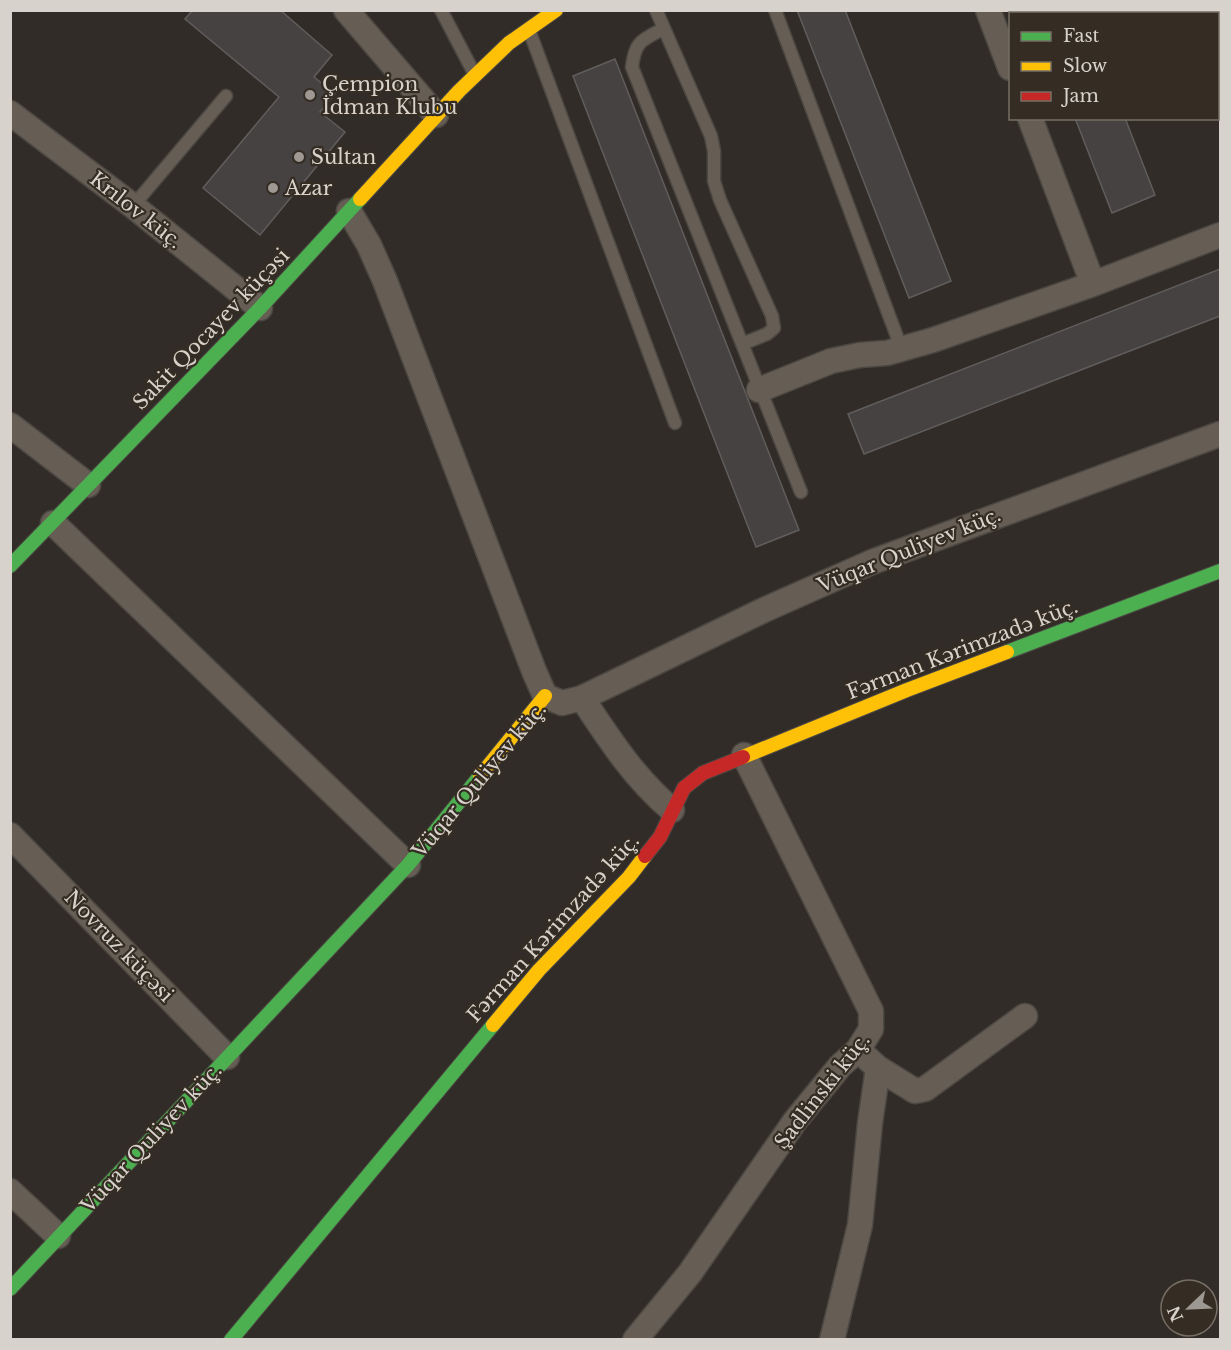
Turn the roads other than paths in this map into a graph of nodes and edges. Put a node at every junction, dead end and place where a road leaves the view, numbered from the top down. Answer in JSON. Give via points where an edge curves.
{"nodes":[{"id":1,"x":346,"y":10,"type":"edge"},
{"id":2,"x":441,"y":10,"type":"edge"},
{"id":3,"x":556,"y":10,"type":"edge"},
{"id":4,"x":656,"y":10,"type":"edge"},
{"id":5,"x":775,"y":10,"type":"edge"},
{"id":6,"x":988,"y":10,"type":"edge"},
{"id":7,"x":663,"y":28,"type":"junction"},
{"id":8,"x":529,"y":29,"type":"junction"},
{"id":9,"x":1009,"y":63,"type":"edge"},
{"id":10,"x":475,"y":74,"type":"junction"},
{"id":11,"x":226,"y":96,"type":"dead end"},
{"id":12,"x":10,"y":113,"type":"edge"},
{"id":13,"x":436,"y":115,"type":"junction"},
{"id":14,"x":1031,"y":120,"type":"edge"},
{"id":15,"x":133,"y":206,"type":"junction"},
{"id":16,"x":349,"y":211,"type":"junction"},
{"id":17,"x":1221,"y":235,"type":"edge"},
{"id":18,"x":1093,"y":284,"type":"junction"},
{"id":19,"x":260,"y":308,"type":"junction"},
{"id":20,"x":742,"y":344,"type":"junction"},
{"id":21,"x":902,"y":350,"type":"junction"},
{"id":22,"x":759,"y":390,"type":"junction"},
{"id":23,"x":675,"y":423,"type":"dead end"},
{"id":24,"x":10,"y":425,"type":"edge"},
{"id":25,"x":1221,"y":434,"type":"edge"},
{"id":26,"x":88,"y":485,"type":"junction"},
{"id":27,"x":801,"y":492,"type":"dead end"},
{"id":28,"x":52,"y":523,"type":"junction"},
{"id":29,"x":10,"y":566,"type":"edge"},
{"id":30,"x":1221,"y":571,"type":"edge"},
{"id":31,"x":545,"y":696,"type":"junction"},
{"id":32,"x":582,"y":698,"type":"junction"},
{"id":33,"x":744,"y":755,"type":"junction"},
{"id":34,"x":672,"y":810,"type":"junction"},
{"id":35,"x":10,"y":835,"type":"edge"},
{"id":36,"x":408,"y":865,"type":"junction"},
{"id":37,"x":1025,"y":1016,"type":"dead end"},
{"id":38,"x":858,"y":1050,"type":"junction"},
{"id":39,"x":227,"y":1058,"type":"junction"},
{"id":40,"x":878,"y":1068,"type":"junction"},
{"id":41,"x":10,"y":1191,"type":"edge"},
{"id":42,"x":58,"y":1236,"type":"junction"},
{"id":43,"x":10,"y":1288,"type":"edge"},
{"id":44,"x":231,"y":1340,"type":"edge"},
{"id":45,"x":635,"y":1340,"type":"edge"},
{"id":46,"x":832,"y":1340,"type":"edge"}],
"edges":[{"from":1,"to":13,"type":"street"},
{"from":2,"to":10,"type":"lane"},
{"from":3,"to":8,"type":"street","name":"Sakit Qocayev küçəsi"},
{"from":4,"to":7,"type":"lane"},
{"from":5,"to":21,"type":"lane"},
{"from":6,"to":9,"type":"street"},
{"from":7,"to":20,"type":"lane","via":[[640,41],[632,67]]},
{"from":7,"to":20,"type":"lane","via":[[711,136],[714,181],[720,200],[772,316],[774,328]]},
{"from":8,"to":10,"type":"street","name":"Sakit Qocayev küçəsi"},
{"from":8,"to":23,"type":"lane"},
{"from":10,"to":13,"type":"street","name":"Sakit Qocayev küçəsi"},
{"from":11,"to":15,"type":"lane"},
{"from":12,"to":15,"type":"street","name":"Krılov küç."},
{"from":13,"to":16,"type":"street","name":"Sakit Qocayev küçəsi"},
{"from":14,"to":18,"type":"street"},
{"from":15,"to":19,"type":"street","name":"Krılov küç."},
{"from":16,"to":19,"type":"street","name":"Sakit Qocayev küçəsi"},
{"from":16,"to":31,"type":"street","via":[[385,281]]},
{"from":17,"to":18,"type":"street"},
{"from":18,"to":21,"type":"street"},
{"from":19,"to":26,"type":"street","name":"Sakit Qocayev küçəsi"},
{"from":20,"to":22,"type":"lane"},
{"from":21,"to":22,"type":"street","via":[[831,361]]},
{"from":22,"to":27,"type":"lane"},
{"from":24,"to":26,"type":"street"},
{"from":25,"to":32,"type":"street","name":"Vüqar Quliyev küç.","via":[[872,562]]},
{"from":26,"to":28,"type":"street","name":"Sakit Qocayev küçəsi"},
{"from":28,"to":29,"type":"street","name":"Sakit Qocayev küçəsi"},
{"from":28,"to":36,"type":"street"},
{"from":30,"to":33,"type":"street","name":"Fərman Kərimzadə küç."},
{"from":31,"to":32,"type":"street","name":"Vüqar Quliyev küç.","via":[[562,703]]},
{"from":31,"to":36,"type":"street","name":"Vüqar Quliyev küç."},
{"from":32,"to":34,"type":"street","via":[[614,747],[652,793]]},
{"from":33,"to":34,"type":"street","name":"Fərman Kərimzadə küç.","via":[[703,773],[684,788]]},
{"from":33,"to":38,"type":"street","name":"Şadlinski küç.","via":[[871,1011],[871,1029]]},
{"from":34,"to":44,"type":"street","name":"Fərman Kərimzadə küç.","via":[[660,837],[629,877],[538,970]]},
{"from":35,"to":39,"type":"street","name":"Novruz küçəsi"},
{"from":36,"to":39,"type":"street","name":"Vüqar Quliyev küç."},
{"from":37,"to":40,"type":"street","via":[[925,1089],[915,1091]]},
{"from":38,"to":40,"type":"street"},
{"from":38,"to":45,"type":"street","name":"Şadlinski küç.","via":[[795,1120],[690,1273]]},
{"from":39,"to":42,"type":"street","name":"Vüqar Quliyev küç."},
{"from":40,"to":46,"type":"street","via":[[860,1225]]},
{"from":41,"to":42,"type":"street"},
{"from":42,"to":43,"type":"street","name":"Vüqar Quliyev küç."}]}
